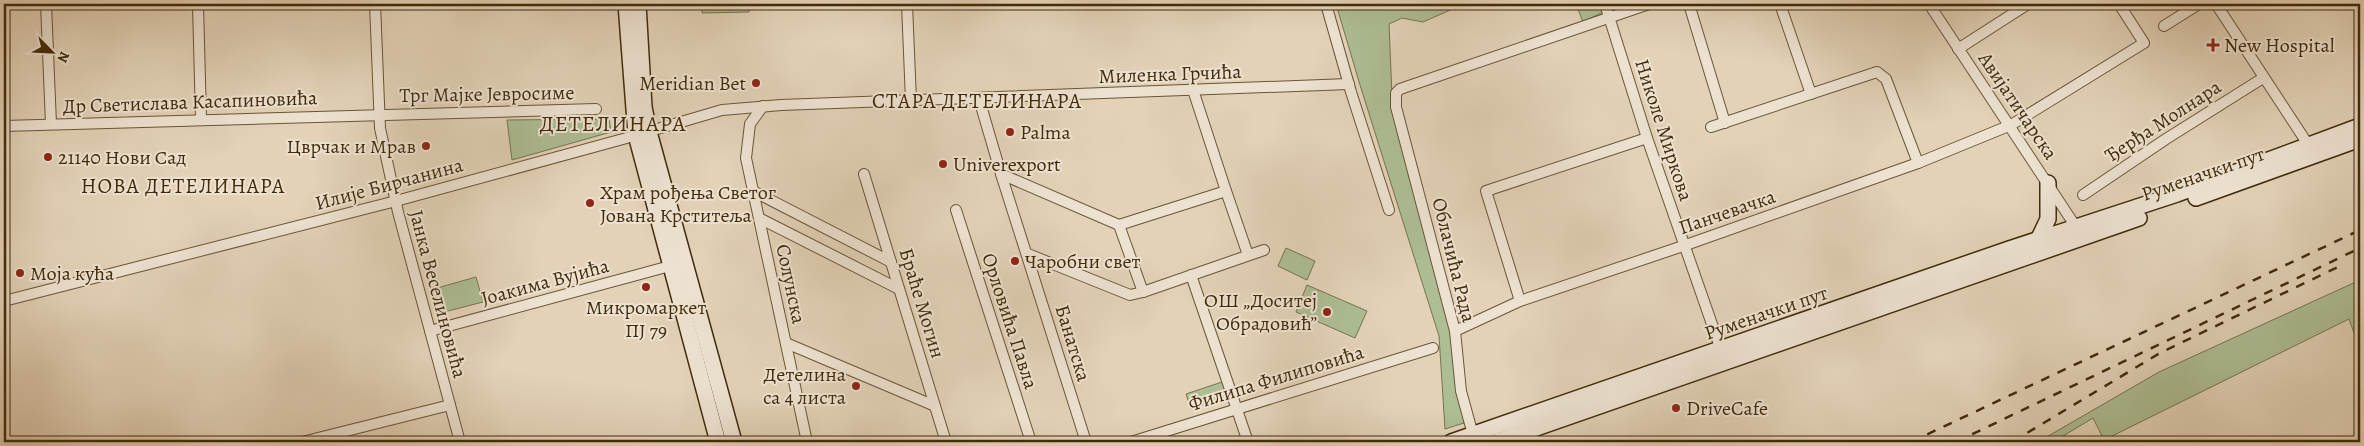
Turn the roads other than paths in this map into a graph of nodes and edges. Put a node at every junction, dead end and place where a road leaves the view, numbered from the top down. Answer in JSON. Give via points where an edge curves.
{"nodes":[{"id":1,"x":46,"y":4,"type":"edge"},
{"id":2,"x":198,"y":4,"type":"edge"},
{"id":3,"x":375,"y":4,"type":"edge"},
{"id":4,"x":626,"y":4,"type":"edge"},
{"id":5,"x":638,"y":4,"type":"edge"},
{"id":6,"x":907,"y":4,"type":"edge"},
{"id":7,"x":1326,"y":4,"type":"edge"},
{"id":8,"x":1605,"y":4,"type":"edge"},
{"id":9,"x":1649,"y":4,"type":"edge"},
{"id":10,"x":1689,"y":4,"type":"edge"},
{"id":11,"x":1780,"y":4,"type":"edge"},
{"id":12,"x":1929,"y":4,"type":"edge"},
{"id":13,"x":2028,"y":4,"type":"edge"},
{"id":14,"x":2119,"y":4,"type":"edge"},
{"id":15,"x":2199,"y":4,"type":"edge"},
{"id":16,"x":2216,"y":4,"type":"edge"},
{"id":17,"x":1609,"y":17,"type":"junction"},
{"id":18,"x":2164,"y":26,"type":"dead end"},
{"id":19,"x":1958,"y":49,"type":"junction"},
{"id":20,"x":2264,"y":78,"type":"junction"},
{"id":21,"x":1349,"y":84,"type":"junction"},
{"id":22,"x":1193,"y":90,"type":"junction"},
{"id":23,"x":1811,"y":94,"type":"junction"},
{"id":24,"x":979,"y":99,"type":"junction"},
{"id":25,"x":911,"y":101,"type":"junction"},
{"id":26,"x":763,"y":106,"type":"junction"},
{"id":27,"x":596,"y":109,"type":"dead end"},
{"id":28,"x":378,"y":114,"type":"junction"},
{"id":29,"x":201,"y":119,"type":"junction"},
{"id":30,"x":1725,"y":123,"type":"junction"},
{"id":31,"x":51,"y":124,"type":"junction"},
{"id":32,"x":2011,"y":125,"type":"junction"},
{"id":33,"x":4,"y":126,"type":"edge"},
{"id":34,"x":2360,"y":126,"type":"edge"},
{"id":35,"x":1711,"y":127,"type":"dead end"},
{"id":36,"x":643,"y":133,"type":"junction"},
{"id":37,"x":1647,"y":138,"type":"junction"},
{"id":38,"x":2360,"y":140,"type":"edge"},
{"id":39,"x":2312,"y":150,"type":"junction"},
{"id":40,"x":1918,"y":163,"type":"junction"},
{"id":41,"x":864,"y":174,"type":"dead end"},
{"id":42,"x":1001,"y":174,"type":"junction"},
{"id":43,"x":2048,"y":183,"type":"junction"},
{"id":44,"x":1226,"y":191,"type":"junction"},
{"id":45,"x":753,"y":192,"type":"junction"},
{"id":46,"x":2082,"y":195,"type":"dead end"},
{"id":47,"x":396,"y":201,"type":"junction"},
{"id":48,"x":956,"y":210,"type":"dead end"},
{"id":49,"x":1389,"y":210,"type":"dead end"},
{"id":50,"x":759,"y":218,"type":"junction"},
{"id":51,"x":1119,"y":225,"type":"junction"},
{"id":52,"x":2074,"y":229,"type":"junction"},
{"id":53,"x":2038,"y":240,"type":"junction"},
{"id":54,"x":1683,"y":246,"type":"junction"},
{"id":55,"x":2058,"y":246,"type":"junction"},
{"id":56,"x":1264,"y":250,"type":"dead end"},
{"id":57,"x":1028,"y":254,"type":"junction"},
{"id":58,"x":1248,"y":254,"type":"junction"},
{"id":59,"x":891,"y":262,"type":"junction"},
{"id":60,"x":670,"y":266,"type":"junction"},
{"id":61,"x":1191,"y":275,"type":"junction"},
{"id":62,"x":899,"y":289,"type":"junction"},
{"id":63,"x":1143,"y":292,"type":"junction"},
{"id":64,"x":4,"y":301,"type":"edge"},
{"id":65,"x":1520,"y":301,"type":"junction"},
{"id":66,"x":430,"y":331,"type":"junction"},
{"id":67,"x":1455,"y":331,"type":"junction"},
{"id":68,"x":786,"y":343,"type":"junction"},
{"id":69,"x":1433,"y":348,"type":"dead end"},
{"id":70,"x":1721,"y":350,"type":"junction"},
{"id":71,"x":450,"y":405,"type":"junction"},
{"id":72,"x":935,"y":406,"type":"junction"},
{"id":73,"x":1237,"y":409,"type":"junction"},
{"id":74,"x":1473,"y":438,"type":"edge"},
{"id":75,"x":302,"y":442,"type":"edge"},
{"id":76,"x":460,"y":442,"type":"edge"},
{"id":77,"x":718,"y":442,"type":"edge"},
{"id":78,"x":734,"y":442,"type":"edge"},
{"id":79,"x":807,"y":442,"type":"edge"},
{"id":80,"x":946,"y":442,"type":"edge"},
{"id":81,"x":1031,"y":442,"type":"edge"},
{"id":82,"x":1086,"y":442,"type":"edge"},
{"id":83,"x":1131,"y":442,"type":"edge"},
{"id":84,"x":1248,"y":442,"type":"edge"},
{"id":85,"x":1451,"y":442,"type":"edge"},
{"id":86,"x":1496,"y":442,"type":"edge"}],
"edges":[{"from":1,"to":31,"type":"street"},
{"from":2,"to":29,"type":"street"},
{"from":3,"to":28,"type":"street","name":"Јанка Веселиновића"},
{"from":4,"to":36,"type":"main road"},
{"from":5,"to":36,"type":"main road"},
{"from":6,"to":25,"type":"street"},
{"from":7,"to":21,"type":"street"},
{"from":8,"to":17,"type":"street","name":"Николе Миркова"},
{"from":9,"to":17,"type":"street"},
{"from":10,"to":30,"type":"street"},
{"from":11,"to":23,"type":"street"},
{"from":12,"to":19,"type":"street","name":"Авијатичарска"},
{"from":13,"to":19,"type":"street"},
{"from":14,"to":32,"type":"street","name":"Панчевачка","via":[[2144,43]]},
{"from":15,"to":18,"type":"street"},
{"from":16,"to":20,"type":"street"},
{"from":17,"to":37,"type":"street","name":"Николе Миркова"},
{"from":17,"to":67,"type":"street","name":"Облачића Рада","via":[[1400,89],[1395,96]]},
{"from":19,"to":32,"type":"street","name":"Авијатичарска"},
{"from":20,"to":39,"type":"street"},
{"from":20,"to":46,"type":"street","name":"Ђерђа Молнара"},
{"from":21,"to":22,"type":"street","name":"Миленка Грчића"},
{"from":21,"to":49,"type":"street"},
{"from":22,"to":24,"type":"street","name":"Миленка Грчића"},
{"from":22,"to":44,"type":"street"},
{"from":23,"to":30,"type":"street"},
{"from":23,"to":40,"type":"street","via":[[1881,73],[1886,78]]},
{"from":24,"to":25,"type":"street","name":"Миленка Грчића"},
{"from":24,"to":42,"type":"street","name":"Банатска"},
{"from":25,"to":26,"type":"street","name":"Миленка Грчића"},
{"from":26,"to":36,"type":"street","name":"Миленка Грчића","via":[[722,110]]},
{"from":26,"to":45,"type":"street","name":"Солунска","via":[[750,124],[747,140],[746,158]]},
{"from":27,"to":28,"type":"street","name":"Трг Мајке Јевросиме"},
{"from":28,"to":29,"type":"street","name":"Др Светислава Касапиновића"},
{"from":28,"to":47,"type":"street","name":"Јанка Веселиновића"},
{"from":29,"to":31,"type":"street","name":"Др Светислава Касапиновића"},
{"from":30,"to":35,"type":"street"},
{"from":31,"to":33,"type":"street","name":"Др Светислава Касапиновића"},
{"from":32,"to":40,"type":"street","name":"Панчевачка"},
{"from":32,"to":43,"type":"street","name":"Авијатичарска"},
{"from":34,"to":39,"type":"main road","name":"Руменачки пут"},
{"from":36,"to":47,"type":"street","name":"Илије Бирчанина"},
{"from":36,"to":60,"type":"main road"},
{"from":36,"to":78,"type":"main road"},
{"from":37,"to":54,"type":"street","name":"Николе Миркова"},
{"from":37,"to":65,"type":"street","via":[[1486,191]]},
{"from":38,"to":39,"type":"main road","name":"Руменачки пут"},
{"from":39,"to":52,"type":"main road","name":"Руменачки пут"},
{"from":39,"to":55,"type":"main road","name":"Руменачки пут"},
{"from":40,"to":54,"type":"street","name":"Панчевачка"},
{"from":41,"to":59,"type":"street","name":"Браће Могин"},
{"from":42,"to":51,"type":"street"},
{"from":42,"to":57,"type":"street","name":"Банатска"},
{"from":43,"to":52,"type":"street","name":"Авијатичарска","via":[[2072,220]]},
{"from":43,"to":53,"type":"main road","via":[[2048,219]]},
{"from":44,"to":51,"type":"street"},
{"from":44,"to":58,"type":"street"},
{"from":45,"to":50,"type":"street","name":"Солунска"},
{"from":45,"to":59,"type":"street"},
{"from":47,"to":64,"type":"street","name":"Илије Бирчанина"},
{"from":47,"to":66,"type":"street","name":"Јанка Веселиновића"},
{"from":48,"to":81,"type":"street","name":"Орловића Павла"},
{"from":50,"to":62,"type":"street"},
{"from":50,"to":68,"type":"street","name":"Солунска"},
{"from":51,"to":63,"type":"street"},
{"from":52,"to":53,"type":"main road","name":"Руменачки пут"},
{"from":52,"to":55,"type":"street","name":"Руменачки пут"},
{"from":53,"to":70,"type":"main road","name":"Руменачки пут"},
{"from":54,"to":65,"type":"street","name":"Панчевачка"},
{"from":54,"to":70,"type":"street","name":"Николе Миркова"},
{"from":55,"to":86,"type":"main road","name":"Руменачки пут"},
{"from":56,"to":58,"type":"street"},
{"from":57,"to":63,"type":"street","name":"Банатска","via":[[1130,295]]},
{"from":57,"to":82,"type":"street","name":"Банатска"},
{"from":58,"to":61,"type":"street"},
{"from":59,"to":62,"type":"street","name":"Браће Могин"},
{"from":60,"to":66,"type":"street","name":"Јоакима Вујића"},
{"from":60,"to":77,"type":"main road"},
{"from":61,"to":63,"type":"street"},
{"from":61,"to":73,"type":"street"},
{"from":62,"to":72,"type":"street","name":"Браће Могин"},
{"from":65,"to":67,"type":"street","name":"Панчевачка"},
{"from":66,"to":71,"type":"street","name":"Јанка Веселиновића"},
{"from":67,"to":74,"type":"street","name":"Облачића Рада","via":[[1461,391]]},
{"from":68,"to":72,"type":"street"},
{"from":68,"to":79,"type":"street","name":"Солунска"},
{"from":69,"to":73,"type":"street","name":"Филипа Филиповића"},
{"from":70,"to":74,"type":"main road","name":"Руменачки пут"},
{"from":71,"to":75,"type":"street"},
{"from":71,"to":76,"type":"street","name":"Јанка Веселиновића"},
{"from":72,"to":80,"type":"street","name":"Браће Могин"},
{"from":73,"to":83,"type":"street","name":"Филипа Филиповића"},
{"from":73,"to":84,"type":"street"},
{"from":74,"to":85,"type":"main road","name":"Руменачки пут"}]}
